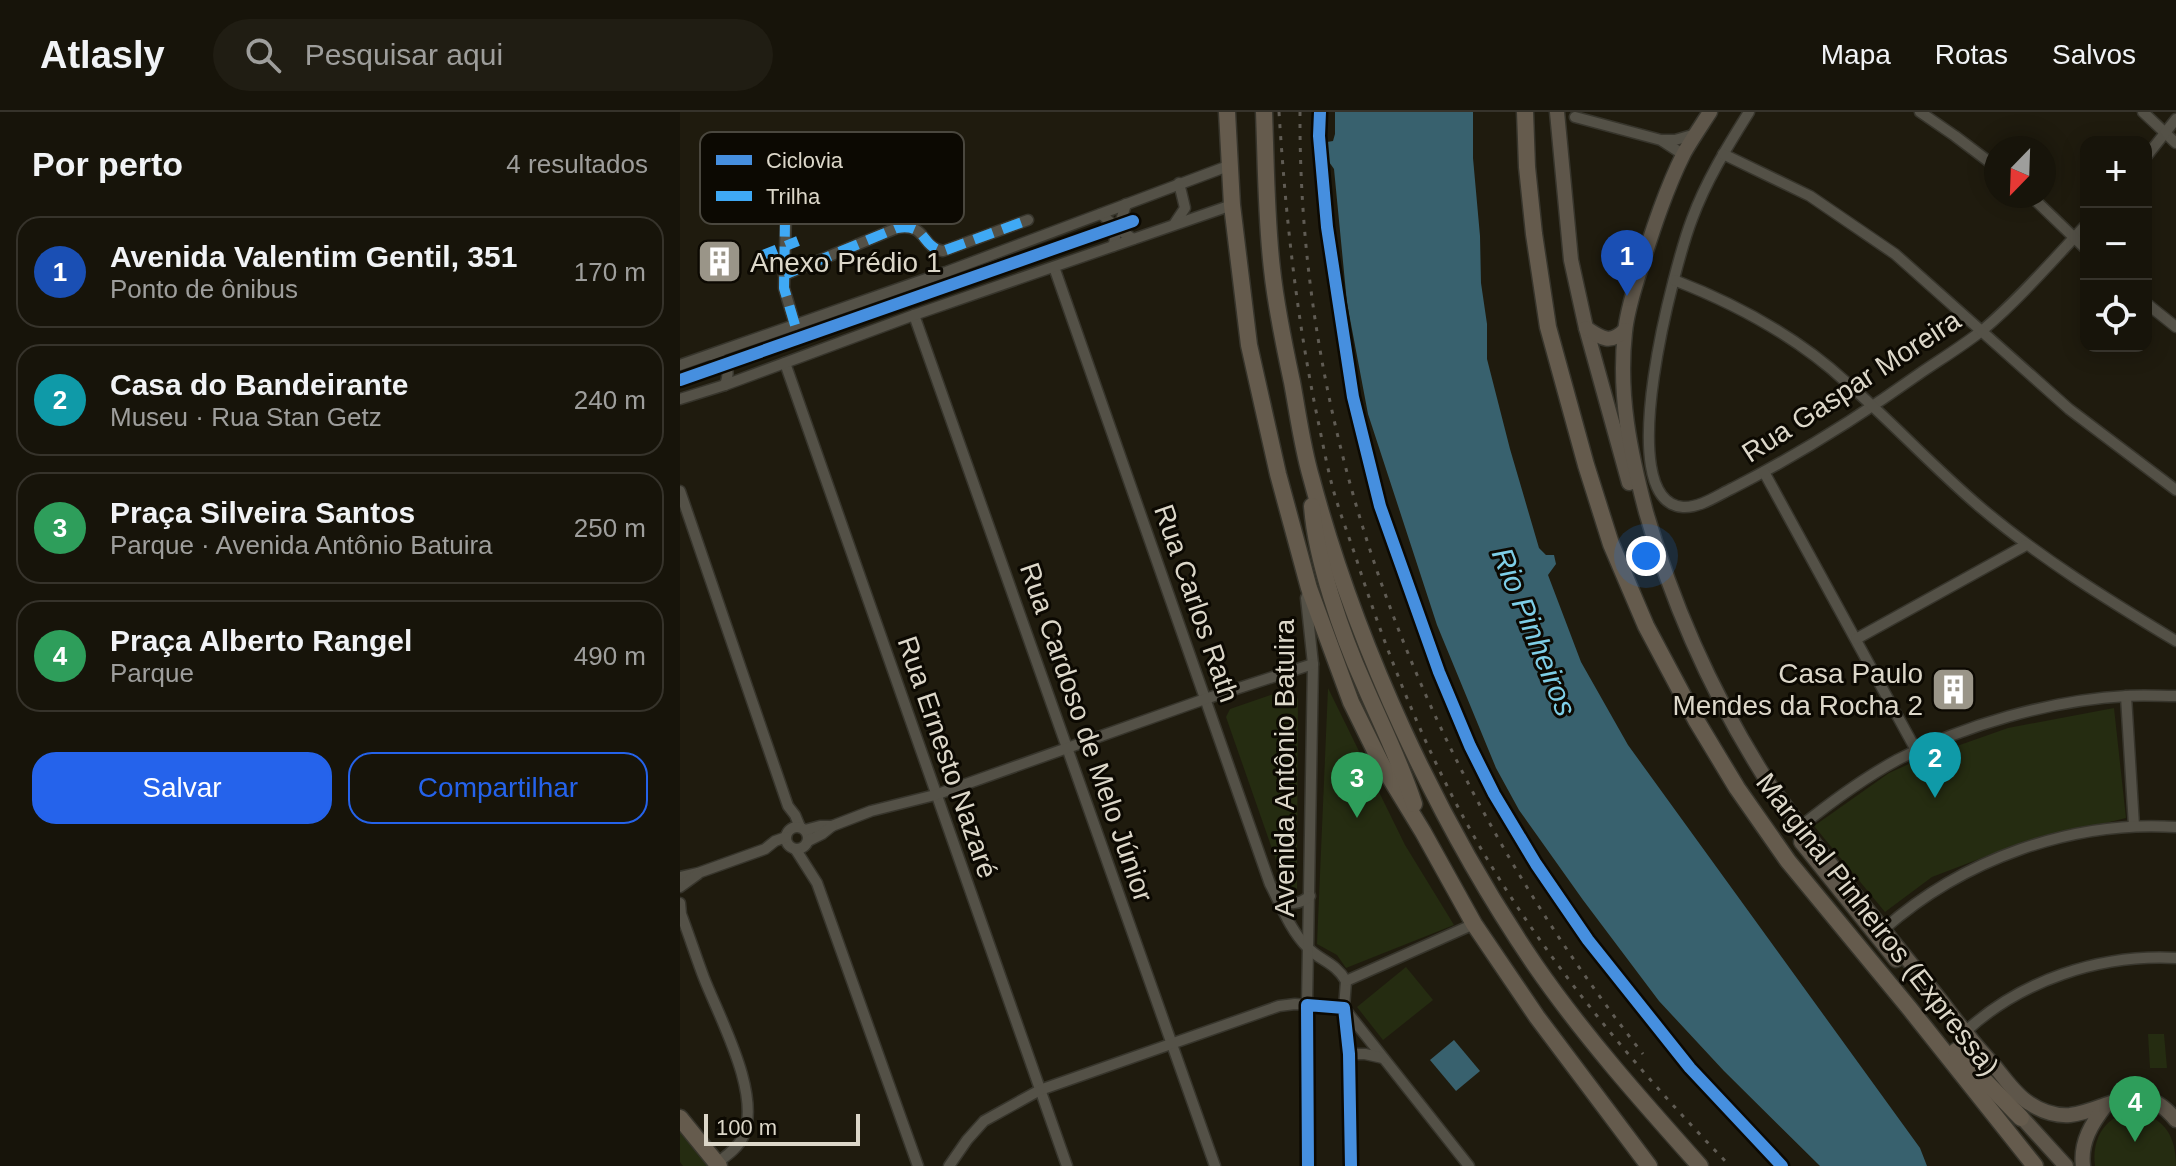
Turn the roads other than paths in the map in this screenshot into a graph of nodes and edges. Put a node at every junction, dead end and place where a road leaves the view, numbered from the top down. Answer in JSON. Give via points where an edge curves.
{"nodes":[{"id":1,"x":1227,"y":112,"type":"edge"},
{"id":2,"x":1264,"y":112,"type":"edge"},
{"id":3,"x":1525,"y":112,"type":"edge"},
{"id":4,"x":1557,"y":112,"type":"edge"},
{"id":5,"x":1710,"y":112,"type":"edge"},
{"id":6,"x":1749,"y":112,"type":"edge"},
{"id":7,"x":1920,"y":112,"type":"edge"},
{"id":8,"x":2143,"y":112,"type":"edge"},
{"id":9,"x":1575,"y":117,"type":"dead end"},
{"id":10,"x":2176,"y":119,"type":"edge"},
{"id":11,"x":2166,"y":133,"type":"junction"},
{"id":12,"x":1696,"y":134,"type":"junction"},
{"id":13,"x":1661,"y":140,"type":"junction"},
{"id":14,"x":2176,"y":143,"type":"edge"},
{"id":15,"x":2152,"y":150,"type":"edge"},
{"id":16,"x":1723,"y":154,"type":"junction"},
{"id":17,"x":1684,"y":155,"type":"junction"},
{"id":18,"x":1984,"y":158,"type":"edge"},
{"id":19,"x":1228,"y":166,"type":"junction"},
{"id":20,"x":1179,"y":183,"type":"junction"},
{"id":21,"x":1126,"y":204,"type":"junction"},
{"id":22,"x":1232,"y":205,"type":"junction"},
{"id":23,"x":2044,"y":208,"type":"edge"},
{"id":24,"x":1101,"y":214,"type":"junction"},
{"id":25,"x":1028,"y":220,"type":"dead end"},
{"id":26,"x":785,"y":224,"type":"edge"},
{"id":27,"x":1173,"y":225,"type":"junction"},
{"id":28,"x":2080,"y":232,"type":"edge"},
{"id":29,"x":2075,"y":237,"type":"junction"},
{"id":30,"x":1133,"y":239,"type":"junction"},
{"id":31,"x":2080,"y":242,"type":"edge"},
{"id":32,"x":1113,"y":246,"type":"junction"},
{"id":33,"x":1054,"y":267,"type":"junction"},
{"id":34,"x":784,"y":275,"type":"junction"},
{"id":35,"x":1674,"y":280,"type":"junction"},
{"id":36,"x":2152,"y":308,"type":"edge"},
{"id":37,"x":914,"y":315,"type":"junction"},
{"id":38,"x":795,"y":325,"type":"junction"},
{"id":39,"x":2176,"y":327,"type":"edge"},
{"id":40,"x":1586,"y":328,"type":"junction"},
{"id":41,"x":1625,"y":330,"type":"junction"},
{"id":42,"x":1982,"y":330,"type":"junction"},
{"id":43,"x":710,"y":355,"type":"junction"},
{"id":44,"x":785,"y":363,"type":"junction"},
{"id":45,"x":680,"y":365,"type":"edge"},
{"id":46,"x":725,"y":385,"type":"junction"},
{"id":47,"x":680,"y":399,"type":"edge"},
{"id":48,"x":1873,"y":407,"type":"junction"},
{"id":49,"x":1764,"y":472,"type":"junction"},
{"id":50,"x":1310,"y":476,"type":"junction"},
{"id":51,"x":2176,"y":490,"type":"edge"},
{"id":52,"x":680,"y":491,"type":"edge"},
{"id":53,"x":2026,"y":545,"type":"junction"},
{"id":54,"x":1309,"y":588,"type":"junction"},
{"id":55,"x":1856,"y":639,"type":"junction"},
{"id":56,"x":2176,"y":641,"type":"edge"},
{"id":57,"x":1313,"y":664,"type":"junction"},
{"id":58,"x":2126,"y":696,"type":"junction"},
{"id":59,"x":2176,"y":696,"type":"edge"},
{"id":60,"x":1205,"y":699,"type":"junction"},
{"id":61,"x":1067,"y":748,"type":"junction"},
{"id":62,"x":1916,"y":750,"type":"junction"},
{"id":63,"x":935,"y":795,"type":"junction"},
{"id":64,"x":1801,"y":826,"type":"junction"},
{"id":65,"x":2134,"y":826,"type":"junction"},
{"id":66,"x":2176,"y":827,"type":"edge"},
{"id":67,"x":1423,"y":832,"type":"junction"},
{"id":68,"x":797,"y":839,"type":"junction"},
{"id":69,"x":698,"y":873,"type":"junction"},
{"id":70,"x":680,"y":877,"type":"edge"},
{"id":71,"x":680,"y":887,"type":"edge"},
{"id":72,"x":1310,"y":896,"type":"junction"},
{"id":73,"x":1278,"y":899,"type":"junction"},
{"id":74,"x":680,"y":910,"type":"edge"},
{"id":75,"x":1474,"y":924,"type":"junction"},
{"id":76,"x":1884,"y":929,"type":"junction"},
{"id":77,"x":1308,"y":948,"type":"junction"},
{"id":78,"x":2176,"y":958,"type":"edge"},
{"id":79,"x":1346,"y":981,"type":"junction"},
{"id":80,"x":1307,"y":1005,"type":"junction"},
{"id":81,"x":1344,"y":1008,"type":"junction"},
{"id":82,"x":1910,"y":1009,"type":"junction"},
{"id":83,"x":1965,"y":1032,"type":"junction"},
{"id":84,"x":1172,"y":1044,"type":"junction"},
{"id":85,"x":1349,"y":1054,"type":"junction"},
{"id":86,"x":1383,"y":1058,"type":"junction"},
{"id":87,"x":1040,"y":1090,"type":"junction"},
{"id":88,"x":2107,"y":1103,"type":"junction"},
{"id":89,"x":680,"y":1118,"type":"edge"},
{"id":90,"x":2021,"y":1118,"type":"junction"},
{"id":91,"x":2176,"y":1120,"type":"edge"},
{"id":92,"x":1638,"y":1151,"type":"junction"},
{"id":93,"x":718,"y":1165,"type":"edge"},
{"id":94,"x":918,"y":1166,"type":"edge"},
{"id":95,"x":949,"y":1166,"type":"edge"},
{"id":96,"x":1067,"y":1166,"type":"edge"},
{"id":97,"x":1215,"y":1166,"type":"edge"},
{"id":98,"x":1308,"y":1166,"type":"edge"},
{"id":99,"x":1351,"y":1166,"type":"edge"},
{"id":100,"x":1469,"y":1166,"type":"edge"},
{"id":101,"x":1649,"y":1166,"type":"edge"},
{"id":102,"x":1657,"y":1166,"type":"edge"},
{"id":103,"x":1700,"y":1166,"type":"edge"},
{"id":104,"x":2035,"y":1166,"type":"edge"},
{"id":105,"x":2066,"y":1166,"type":"edge"},
{"id":106,"x":2083,"y":1166,"type":"edge"}],
"edges":[{"from":1,"to":19,"type":"highway"},
{"from":2,"to":50,"type":"highway","via":[[1272,270]]},
{"from":3,"to":82,"type":"highway","name":"Marginal Pinheiros (Expressa)","via":[[1534,234],[1548,327],[1611,544],[1646,626],[1737,788],[1788,861]]},
{"from":4,"to":40,"type":"main road","via":[[1571,260]]},
{"from":5,"to":12,"type":"main road"},
{"from":6,"to":16,"type":"street"},
{"from":7,"to":18,"type":"street"},
{"from":8,"to":11,"type":"street"},
{"from":9,"to":13,"type":"street"},
{"from":10,"to":11,"type":"street"},
{"from":11,"to":14,"type":"street"},
{"from":11,"to":15,"type":"street"},
{"from":12,"to":13,"type":"street"},
{"from":12,"to":17,"type":"main road"},
{"from":13,"to":17,"type":"street"},
{"from":16,"to":35,"type":"street","via":[[1690,222]]},
{"from":16,"to":42,"type":"street","via":[[1810,196],[1851,223]]},
{"from":17,"to":41,"type":"main road","via":[[1647,249]]},
{"from":19,"to":20,"type":"street"},
{"from":19,"to":22,"type":"highway"},
{"from":20,"to":21,"type":"street"},
{"from":20,"to":27,"type":"street","via":[[1185,208]]},
{"from":21,"to":24,"type":"street"},
{"from":21,"to":30,"type":"street","via":[[1120,224]]},
{"from":22,"to":27,"type":"street"},
{"from":22,"to":54,"type":"highway","via":[[1249,345]]},
{"from":23,"to":29,"type":"street"},
{"from":24,"to":32,"type":"street","via":[[1115,229]]},
{"from":24,"to":38,"type":"street"},
{"from":25,"to":34,"type":"street","via":[[943,251],[932,247],[918,229],[897,228]]},
{"from":26,"to":34,"type":"street"},
{"from":27,"to":30,"type":"street"},
{"from":28,"to":29,"type":"street","name":"Rua Gaspar Moreira"},
{"from":29,"to":31,"type":"street"},
{"from":29,"to":42,"type":"street","name":"Rua Gaspar Moreira"},
{"from":30,"to":32,"type":"street"},
{"from":32,"to":33,"type":"street"},
{"from":33,"to":37,"type":"street"},
{"from":33,"to":60,"type":"street","name":"Rua Carlos Rath"},
{"from":34,"to":38,"type":"street"},
{"from":35,"to":48,"type":"street","via":[[1745,311],[1797,343]]},
{"from":35,"to":49,"type":"street","name":"Rua Gaspar Moreira","via":[[1656,354],[1651,405],[1650,454],[1657,491],[1670,504],[1691,507]]},
{"from":36,"to":39,"type":"street"},
{"from":37,"to":44,"type":"street"},
{"from":37,"to":61,"type":"street","name":"Rua Cardoso de Melo Júnior"},
{"from":38,"to":43,"type":"street"},
{"from":40,"to":41,"type":"main road","via":[[1611,339]]},
{"from":40,"to":90,"type":"main road","via":[[1667,605],[1751,774]]},
{"from":41,"to":64,"type":"main road","via":[[1628,439],[1670,589],[1732,722]]},
{"from":42,"to":48,"type":"street","name":"Rua Gaspar Moreira"},
{"from":42,"to":51,"type":"street","via":[[2069,409]]},
{"from":43,"to":45,"type":"street"},
{"from":43,"to":46,"type":"street","via":[[727,363]]},
{"from":44,"to":46,"type":"street"},
{"from":44,"to":63,"type":"street","name":"Rua Ernesto Nazaré"},
{"from":46,"to":47,"type":"street"},
{"from":48,"to":49,"type":"street","name":"Rua Gaspar Moreira"},
{"from":48,"to":53,"type":"street"},
{"from":49,"to":55,"type":"street"},
{"from":50,"to":67,"type":"highway","via":[[1312,516],[1341,626]]},
{"from":50,"to":103,"type":"highway","via":[[1355,613],[1450,825],[1535,964],[1585,1033]]},
{"from":52,"to":68,"type":"street"},
{"from":53,"to":55,"type":"street"},
{"from":53,"to":56,"type":"street"},
{"from":54,"to":57,"type":"street","name":"Avenida Antônio Batuira"},
{"from":54,"to":67,"type":"highway","via":[[1351,702]]},
{"from":55,"to":62,"type":"street"},
{"from":57,"to":60,"type":"street"},
{"from":57,"to":72,"type":"street","name":"Avenida Antônio Batuira"},
{"from":58,"to":59,"type":"street"},
{"from":58,"to":62,"type":"street","via":[[2012,715]]},
{"from":58,"to":65,"type":"street"},
{"from":60,"to":61,"type":"street"},
{"from":60,"to":73,"type":"street","name":"Rua Carlos Rath"},
{"from":61,"to":63,"type":"street"},
{"from":61,"to":84,"type":"street","name":"Rua Cardoso de Melo Júnior"},
{"from":62,"to":64,"type":"street","via":[[1857,784]]},
{"from":63,"to":68,"type":"street","via":[[820,826]]},
{"from":63,"to":87,"type":"street","name":"Rua Ernesto Nazaré"},
{"from":64,"to":76,"type":"main road"},
{"from":65,"to":66,"type":"street"},
{"from":65,"to":76,"type":"street","via":[[2073,835],[2006,854],[1945,883]]},
{"from":67,"to":75,"type":"highway"},
{"from":68,"to":69,"type":"street","via":[[775,841]]},
{"from":68,"to":94,"type":"street","via":[[810,858]]},
{"from":69,"to":70,"type":"street"},
{"from":69,"to":71,"type":"street"},
{"from":72,"to":73,"type":"street","via":[[1294,904]]},
{"from":72,"to":77,"type":"street","name":"Avenida Antônio Batuira"},
{"from":73,"to":77,"type":"street","name":"Rua Carlos Rath"},
{"from":74,"to":93,"type":"street","via":[[742,1073],[744,1135]]},
{"from":75,"to":79,"type":"street"},
{"from":75,"to":92,"type":"highway"},
{"from":76,"to":83,"type":"main road"},
{"from":77,"to":79,"type":"street","name":"Avenida Antônio Batuira","via":[[1333,964]]},
{"from":77,"to":80,"type":"street","name":"Avenida Antônio Batuira"},
{"from":78,"to":83,"type":"street","via":[[2121,959],[2049,979],[2008,998]]},
{"from":79,"to":81,"type":"street"},
{"from":80,"to":81,"type":"street"},
{"from":80,"to":84,"type":"street","via":[[1279,1006]]},
{"from":80,"to":98,"type":"street","name":"Avenida Antônio Batuira"},
{"from":81,"to":85,"type":"street"},
{"from":81,"to":86,"type":"street"},
{"from":82,"to":90,"type":"highway"},
{"from":82,"to":104,"type":"highway","name":"Marginal Pinheiros (Expressa)"},
{"from":83,"to":88,"type":"main road","via":[[2017,1093],[2041,1110],[2070,1115]]},
{"from":84,"to":87,"type":"street"},
{"from":84,"to":97,"type":"street","name":"Rua Cardoso de Melo Júnior"},
{"from":85,"to":86,"type":"street"},
{"from":85,"to":99,"type":"street"},
{"from":86,"to":100,"type":"street"},
{"from":87,"to":95,"type":"street","via":[[984,1121]]},
{"from":87,"to":96,"type":"street","name":"Rua Ernesto Nazaré"},
{"from":88,"to":91,"type":"main road","via":[[2141,1098]]},
{"from":88,"to":106,"type":"main road","via":[[2084,1143]]},
{"from":89,"to":93,"type":"highway"},
{"from":90,"to":105,"type":"main road"},
{"from":92,"to":101,"type":"highway"},
{"from":92,"to":102,"type":"highway"}]}
